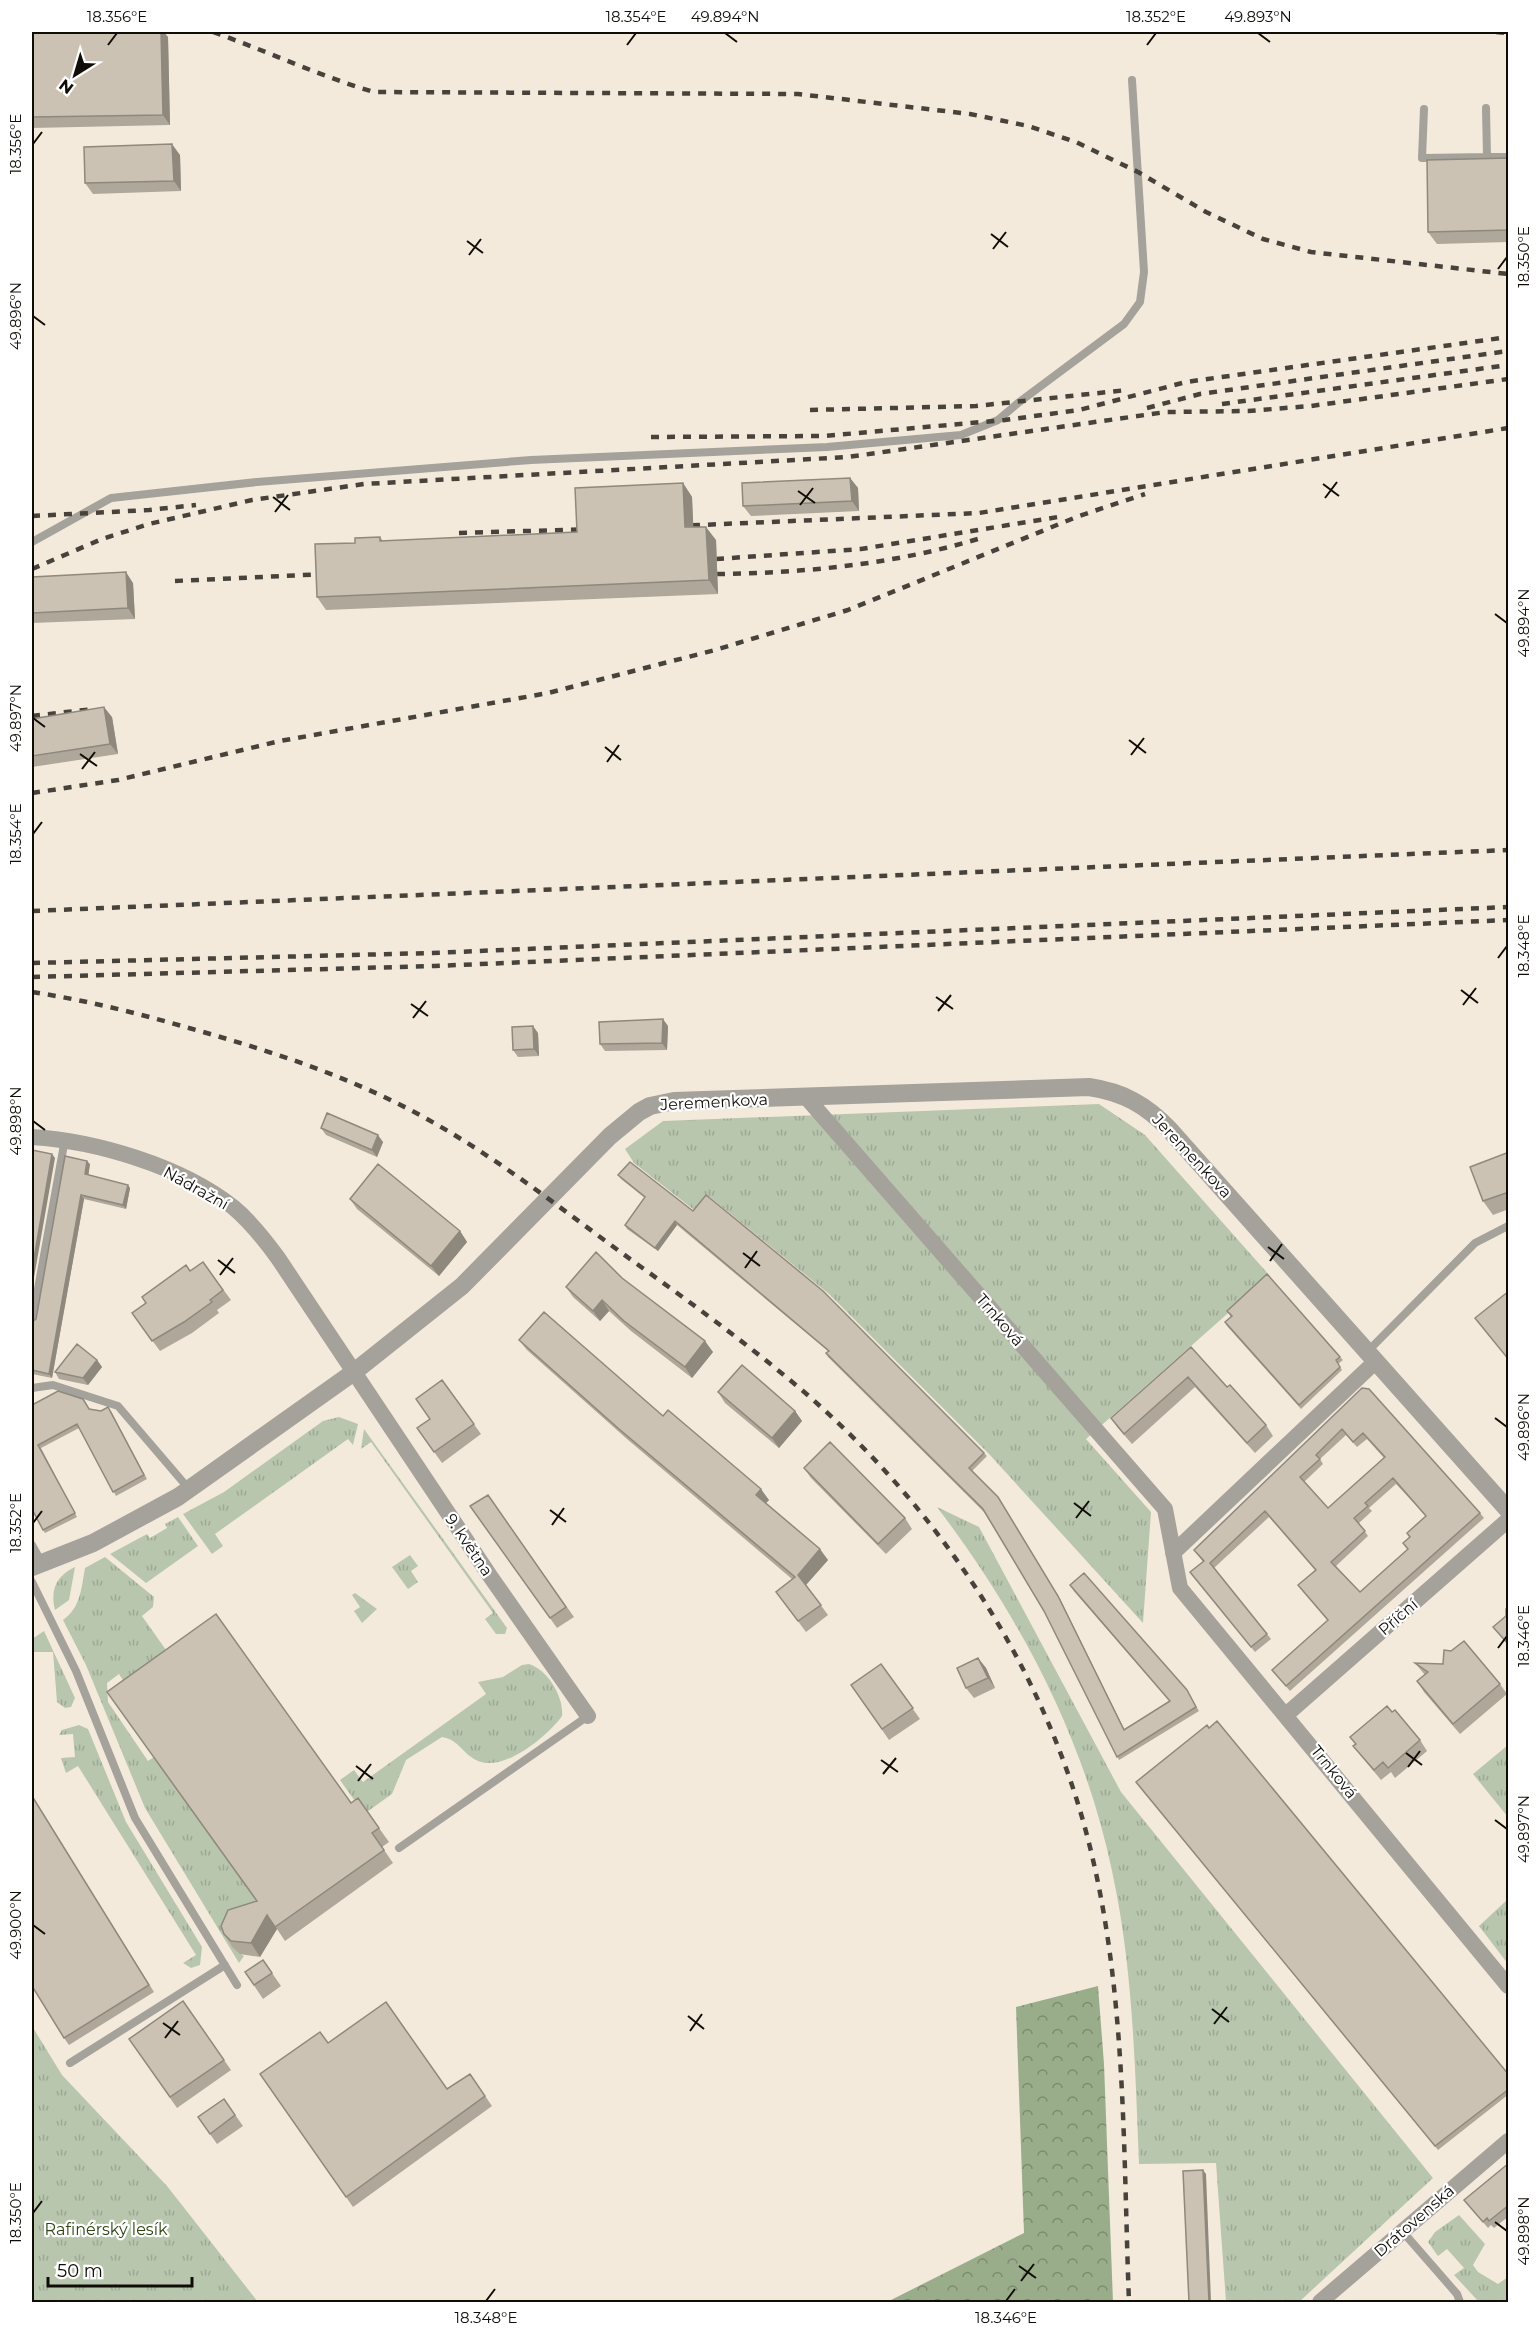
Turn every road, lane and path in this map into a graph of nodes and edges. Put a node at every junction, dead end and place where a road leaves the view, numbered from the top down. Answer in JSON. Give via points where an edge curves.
{"nodes":[{"id":1,"x":1132,"y":80,"type":"dead end"},
{"id":2,"x":1486,"y":108,"type":"dead end"},
{"id":3,"x":1424,"y":109,"type":"dead end"},
{"id":4,"x":1487,"y":157,"type":"junction"},
{"id":5,"x":1509,"y":157,"type":"edge"},
{"id":6,"x":32,"y":542,"type":"edge"},
{"id":7,"x":806,"y":1097,"type":"junction"},
{"id":8,"x":32,"y":1137,"type":"edge"},
{"id":9,"x":65,"y":1139,"type":"junction"},
{"id":10,"x":1509,"y":1226,"type":"edge"},
{"id":11,"x":32,"y":1322,"type":"edge"},
{"id":12,"x":1372,"y":1356,"type":"junction"},
{"id":13,"x":354,"y":1372,"type":"junction"},
{"id":14,"x":32,"y":1388,"type":"edge"},
{"id":15,"x":189,"y":1489,"type":"junction"},
{"id":16,"x":1509,"y":1510,"type":"edge"},
{"id":17,"x":1509,"y":1520,"type":"edge"},
{"id":18,"x":32,"y":1545,"type":"edge"},
{"id":19,"x":1173,"y":1553,"type":"junction"},
{"id":20,"x":37,"y":1565,"type":"edge"},
{"id":21,"x":32,"y":1582,"type":"edge"},
{"id":22,"x":1287,"y":1714,"type":"junction"},
{"id":23,"x":588,"y":1716,"type":"joint"},
{"id":24,"x":399,"y":1848,"type":"dead end"},
{"id":25,"x":225,"y":1965,"type":"junction"},
{"id":26,"x":237,"y":1984,"type":"dead end"},
{"id":27,"x":1509,"y":1986,"type":"edge"},
{"id":28,"x":70,"y":2063,"type":"dead end"},
{"id":29,"x":1509,"y":2141,"type":"edge"},
{"id":30,"x":1402,"y":2232,"type":"junction"},
{"id":31,"x":1320,"y":2302,"type":"edge"},
{"id":32,"x":1460,"y":2302,"type":"edge"}],
"edges":[{"from":1,"to":6,"type":"lane","via":[[1144,272],[1140,302],[1124,324],[998,420],[962,435],[828,447],[531,460],[111,498]]},
{"from":2,"to":4,"type":"lane"},
{"from":3,"to":4,"type":"lane","via":[[1422,158]]},
{"from":4,"to":5,"type":"lane"},
{"from":7,"to":12,"type":"street","name":"Jeremenkova","via":[[1089,1087],[1123,1094],[1148,1108],[1169,1129]]},
{"from":7,"to":13,"type":"street","name":"Jeremenkova","via":[[660,1103],[639,1112],[609,1136],[462,1286]]},
{"from":7,"to":19,"type":"street","name":"Trnková","via":[[1166,1509]]},
{"from":8,"to":9,"type":"street","name":"Nádražní"},
{"from":9,"to":11,"type":"lane"},
{"from":9,"to":13,"type":"street","name":"Nádražní","via":[[162,1168],[232,1206],[260,1233]]},
{"from":10,"to":12,"type":"lane","via":[[1475,1243]]},
{"from":12,"to":16,"type":"street","name":"Jeremenkova"},
{"from":12,"to":19,"type":"street"},
{"from":13,"to":15,"type":"street"},
{"from":13,"to":23,"type":"street","name":"9. května"},
{"from":14,"to":15,"type":"lane","via":[[53,1385],[118,1406]]},
{"from":15,"to":20,"type":"street","via":[[93,1543]]},
{"from":17,"to":22,"type":"street","name":"Příční"},
{"from":18,"to":20,"type":"lane"},
{"from":19,"to":22,"type":"street","name":"Trnková","via":[[1180,1588]]},
{"from":21,"to":25,"type":"lane","via":[[73,1663],[135,1818]]},
{"from":22,"to":27,"type":"street","name":"Trnková"},
{"from":23,"to":24,"type":"lane"},
{"from":25,"to":26,"type":"lane"},
{"from":25,"to":28,"type":"lane"},
{"from":29,"to":30,"type":"street","name":"Drátovenská"},
{"from":30,"to":31,"type":"street","name":"Drátovenská"},
{"from":30,"to":32,"type":"lane"}]}
